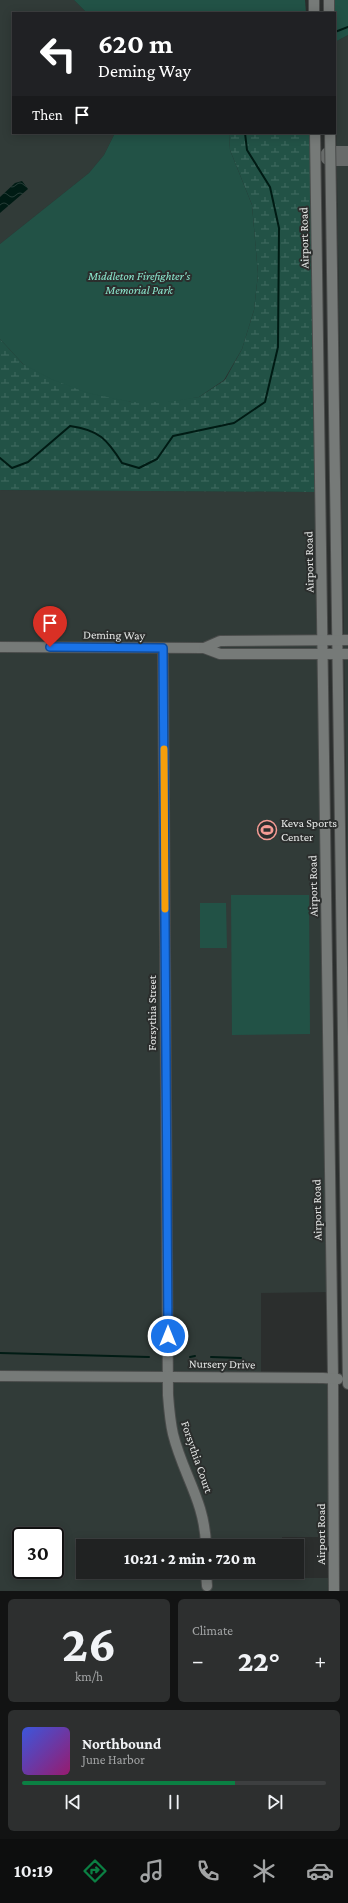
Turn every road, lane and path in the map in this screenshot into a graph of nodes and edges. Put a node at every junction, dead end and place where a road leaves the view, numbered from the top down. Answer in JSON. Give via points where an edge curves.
{"nodes":[{"id":1,"x":314,"y":0,"type":"edge"},
{"id":2,"x":329,"y":0,"type":"edge"},
{"id":3,"x":314,"y":12,"type":"edge"},
{"id":4,"x":329,"y":12,"type":"edge"},
{"id":5,"x":316,"y":134,"type":"edge"},
{"id":6,"x":330,"y":134,"type":"edge"},
{"id":7,"x":348,"y":640,"type":"edge"},
{"id":8,"x":323,"y":641,"type":"junction"},
{"id":9,"x":337,"y":641,"type":"junction"},
{"id":10,"x":0,"y":647,"type":"edge"},
{"id":11,"x":163,"y":648,"type":"junction"},
{"id":12,"x":204,"y":648,"type":"junction"},
{"id":13,"x":323,"y":654,"type":"junction"},
{"id":14,"x":337,"y":654,"type":"junction"},
{"id":15,"x":348,"y":654,"type":"edge"},
{"id":16,"x":0,"y":1376,"type":"edge"},
{"id":17,"x":168,"y":1377,"type":"junction"},
{"id":18,"x":333,"y":1378,"type":"junction"},
{"id":19,"x":348,"y":1382,"type":"edge"},
{"id":20,"x":206,"y":1539,"type":"edge"},
{"id":21,"x":206,"y":1579,"type":"edge"},
{"id":22,"x":207,"y":1586,"type":"dead end"},
{"id":23,"x":334,"y":1591,"type":"edge"}],
"edges":[{"from":1,"to":3,"type":"street"},
{"from":2,"to":4,"type":"street"},
{"from":5,"to":8,"type":"street","name":"Airport Road"},
{"from":6,"to":9,"type":"street"},
{"from":7,"to":9,"type":"street","name":"Deming Way"},
{"from":8,"to":9,"type":"street","name":"Deming Way"},
{"from":8,"to":12,"type":"street","name":"Deming Way","via":[[220,641]]},
{"from":8,"to":13,"type":"street","name":"Airport Road"},
{"from":9,"to":14,"type":"street"},
{"from":10,"to":11,"type":"street","name":"Deming Way"},
{"from":11,"to":12,"type":"street","name":"Deming Way"},
{"from":11,"to":17,"type":"street","name":"Forsythia Street"},
{"from":12,"to":13,"type":"street","name":"Deming Way","via":[[220,654]]},
{"from":13,"to":14,"type":"street","name":"Deming Way"},
{"from":13,"to":18,"type":"street","name":"Airport Road"},
{"from":14,"to":15,"type":"street","name":"Deming Way"},
{"from":14,"to":19,"type":"street"},
{"from":16,"to":17,"type":"street","name":"Nursery Drive"},
{"from":17,"to":18,"type":"street","name":"Nursery Drive"},
{"from":17,"to":20,"type":"street","name":"Forsythia Court","via":[[173,1435],[201,1507]]},
{"from":18,"to":19,"type":"street","name":"Nursery Drive"},
{"from":18,"to":23,"type":"street","name":"Airport Road"},
{"from":21,"to":22,"type":"street"}]}
